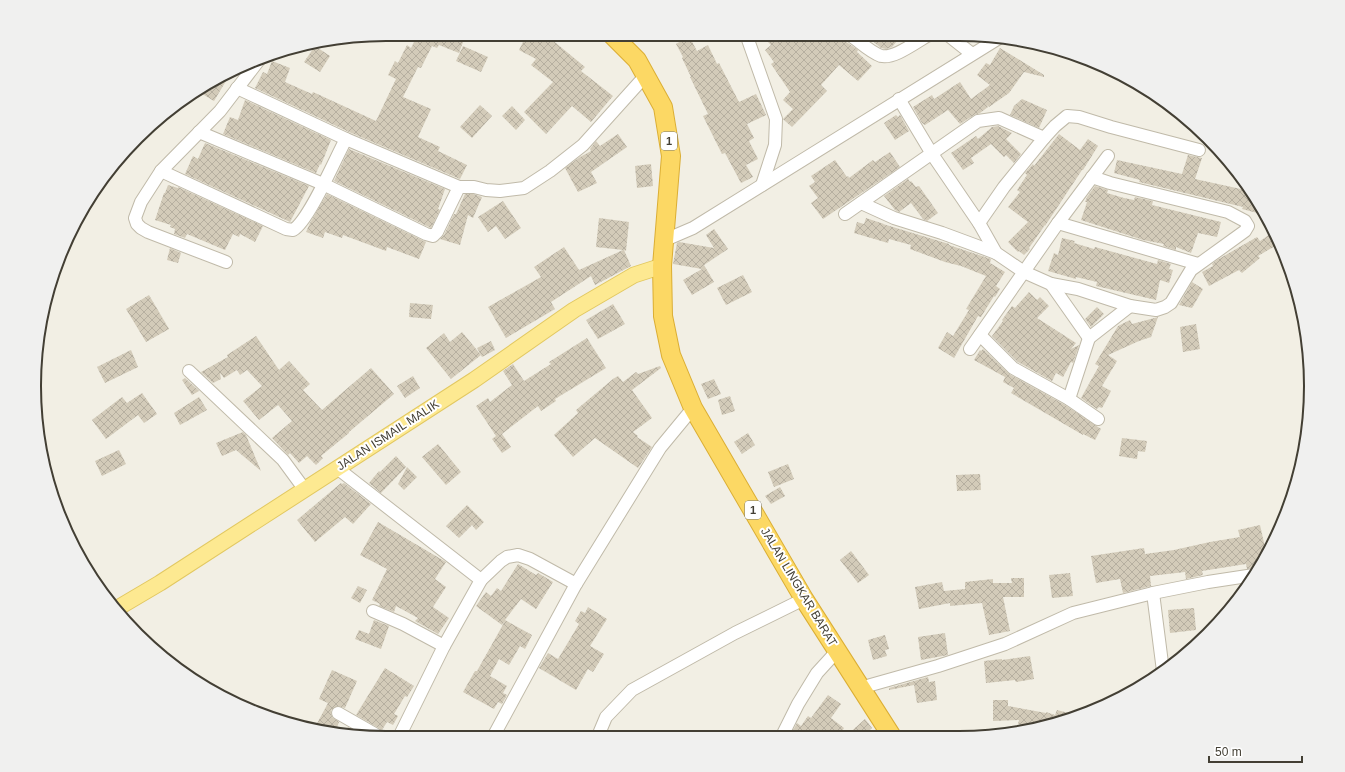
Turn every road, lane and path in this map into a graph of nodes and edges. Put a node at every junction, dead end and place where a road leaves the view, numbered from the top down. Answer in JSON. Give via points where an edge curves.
{"nodes":[{"id":1,"x":618,"y":41,"type":"edge"},
{"id":2,"x":748,"y":41,"type":"edge"},
{"id":3,"x":858,"y":41,"type":"edge"},
{"id":4,"x":918,"y":41,"type":"edge"},
{"id":5,"x":956,"y":41,"type":"edge"},
{"id":6,"x":991,"y":43,"type":"edge"},
{"id":7,"x":972,"y":54,"type":"junction"},
{"id":8,"x":253,"y":68,"type":"edge"},
{"id":9,"x":646,"y":75,"type":"junction"},
{"id":10,"x":236,"y":88,"type":"junction"},
{"id":11,"x":899,"y":99,"type":"junction"},
{"id":12,"x":200,"y":132,"type":"junction"},
{"id":13,"x":1044,"y":138,"type":"junction"},
{"id":14,"x":346,"y":139,"type":"junction"},
{"id":15,"x":1199,"y":150,"type":"dead end"},
{"id":16,"x":932,"y":154,"type":"junction"},
{"id":17,"x":1108,"y":156,"type":"dead end"},
{"id":18,"x":161,"y":171,"type":"junction"},
{"id":19,"x":1092,"y":177,"type":"junction"},
{"id":20,"x":323,"y":184,"type":"junction"},
{"id":21,"x":762,"y":185,"type":"junction"},
{"id":22,"x":460,"y":187,"type":"junction"},
{"id":23,"x":861,"y":203,"type":"junction"},
{"id":24,"x":845,"y":214,"type":"dead end"},
{"id":25,"x":979,"y":223,"type":"junction"},
{"id":26,"x":1058,"y":223,"type":"junction"},
{"id":27,"x":665,"y":240,"type":"junction"},
{"id":28,"x":996,"y":253,"type":"junction"},
{"id":29,"x":226,"y":262,"type":"dead end"},
{"id":30,"x":1198,"y":264,"type":"junction"},
{"id":31,"x":662,"y":266,"type":"junction"},
{"id":32,"x":1024,"y":272,"type":"junction"},
{"id":33,"x":1051,"y":284,"type":"junction"},
{"id":34,"x":1130,"y":306,"type":"junction"},
{"id":35,"x":980,"y":335,"type":"junction"},
{"id":36,"x":1089,"y":338,"type":"junction"},
{"id":37,"x":970,"y":349,"type":"dead end"},
{"id":38,"x":189,"y":371,"type":"dead end"},
{"id":39,"x":1070,"y":399,"type":"junction"},
{"id":40,"x":693,"y":408,"type":"junction"},
{"id":41,"x":1098,"y":419,"type":"dead end"},
{"id":42,"x":338,"y":468,"type":"junction"},
{"id":43,"x":305,"y":490,"type":"junction"},
{"id":44,"x":1247,"y":576,"type":"edge"},
{"id":45,"x":481,"y":580,"type":"junction"},
{"id":46,"x":576,"y":584,"type":"junction"},
{"id":47,"x":1153,"y":593,"type":"junction"},
{"id":48,"x":804,"y":599,"type":"junction"},
{"id":49,"x":121,"y":607,"type":"edge"},
{"id":50,"x":373,"y":611,"type":"dead end"},
{"id":51,"x":444,"y":646,"type":"junction"},
{"id":52,"x":838,"y":650,"type":"junction"},
{"id":53,"x":1162,"y":665,"type":"edge"},
{"id":54,"x":860,"y":688,"type":"junction"},
{"id":55,"x":338,"y":714,"type":"dead end"},
{"id":56,"x":368,"y":730,"type":"edge"},
{"id":57,"x":402,"y":731,"type":"edge"},
{"id":58,"x":496,"y":731,"type":"edge"},
{"id":59,"x":600,"y":731,"type":"edge"},
{"id":60,"x":784,"y":731,"type":"edge"},
{"id":61,"x":888,"y":731,"type":"edge"}],
"edges":[{"from":1,"to":9,"type":"highway","name":"JALAN LINGKAR BARAT","number":"1","via":[[637,60]]},
{"from":2,"to":21,"type":"street","via":[[776,119],[775,145]]},
{"from":3,"to":4,"type":"street","via":[[875,53],[886,56],[894,55]]},
{"from":5,"to":7,"type":"street"},
{"from":6,"to":7,"type":"street"},
{"from":7,"to":11,"type":"street"},
{"from":8,"to":10,"type":"street"},
{"from":9,"to":22,"type":"street","via":[[583,145],[524,188],[486,190]]},
{"from":9,"to":27,"type":"highway","name":"JALAN LINGKAR BARAT","number":"1","via":[[663,107],[671,156]]},
{"from":10,"to":12,"type":"street","via":[[220,111]]},
{"from":10,"to":14,"type":"street"},
{"from":11,"to":16,"type":"street"},
{"from":11,"to":21,"type":"street"},
{"from":12,"to":18,"type":"street"},
{"from":12,"to":20,"type":"street"},
{"from":13,"to":15,"type":"street","via":[[1067,116],[1079,117]]},
{"from":13,"to":16,"type":"street","via":[[998,118],[989,118],[978,121]]},
{"from":13,"to":25,"type":"street"},
{"from":14,"to":20,"type":"street"},
{"from":14,"to":22,"type":"street"},
{"from":16,"to":23,"type":"street"},
{"from":16,"to":25,"type":"street"},
{"from":17,"to":19,"type":"street"},
{"from":18,"to":20,"type":"street","via":[[291,230],[296,229],[302,222]]},
{"from":18,"to":29,"type":"street","via":[[141,202],[135,218],[137,224],[148,232]]},
{"from":19,"to":26,"type":"street"},
{"from":19,"to":30,"type":"street","via":[[1228,212],[1245,221],[1248,226],[1246,231]]},
{"from":20,"to":22,"type":"street","via":[[430,236],[438,232]]},
{"from":21,"to":27,"type":"street","via":[[693,228]]},
{"from":23,"to":24,"type":"street"},
{"from":23,"to":28,"type":"street","via":[[894,218]]},
{"from":25,"to":28,"type":"street"},
{"from":26,"to":30,"type":"street"},
{"from":26,"to":32,"type":"street"},
{"from":27,"to":31,"type":"highway","name":"JALAN LINGKAR BARAT","number":"1"},
{"from":28,"to":32,"type":"street"},
{"from":30,"to":34,"type":"street","via":[[1165,307],[1156,310]]},
{"from":31,"to":40,"type":"highway","name":"JALAN LINGKAR BARAT","number":"1","via":[[663,316],[671,355]]},
{"from":31,"to":42,"type":"main road","name":"JALAN ISMAIL MALIK","via":[[634,275],[574,310],[474,380]]},
{"from":32,"to":33,"type":"street"},
{"from":32,"to":35,"type":"street"},
{"from":33,"to":34,"type":"street"},
{"from":33,"to":36,"type":"street"},
{"from":34,"to":36,"type":"street"},
{"from":35,"to":37,"type":"street"},
{"from":35,"to":39,"type":"street","via":[[1013,368]]},
{"from":36,"to":39,"type":"street"},
{"from":38,"to":43,"type":"street","via":[[283,460]]},
{"from":39,"to":41,"type":"street"},
{"from":40,"to":46,"type":"street","via":[[660,448]]},
{"from":40,"to":48,"type":"highway","name":"JALAN LINGKAR BARAT","number":"1"},
{"from":42,"to":43,"type":"main road","name":"JALAN ISMAIL MALIK"},
{"from":42,"to":45,"type":"street"},
{"from":43,"to":49,"type":"main road","name":"JALAN ISMAIL MALIK"},
{"from":44,"to":47,"type":"street"},
{"from":45,"to":46,"type":"street","via":[[507,557],[518,555]]},
{"from":45,"to":51,"type":"street"},
{"from":46,"to":58,"type":"street"},
{"from":47,"to":53,"type":"street"},
{"from":47,"to":54,"type":"street","via":[[1073,613],[1005,644]]},
{"from":48,"to":52,"type":"highway","name":"JALAN LINGKAR BARAT","number":"1"},
{"from":48,"to":59,"type":"street","via":[[735,633],[632,690],[606,717]]},
{"from":50,"to":51,"type":"street"},
{"from":51,"to":57,"type":"street"},
{"from":52,"to":54,"type":"highway","name":"JALAN LINGKAR BARAT","number":"1"},
{"from":52,"to":60,"type":"street","via":[[817,673]]},
{"from":54,"to":61,"type":"highway","name":"JALAN LINGKAR BARAT","number":"1"},
{"from":55,"to":56,"type":"street"}]}
